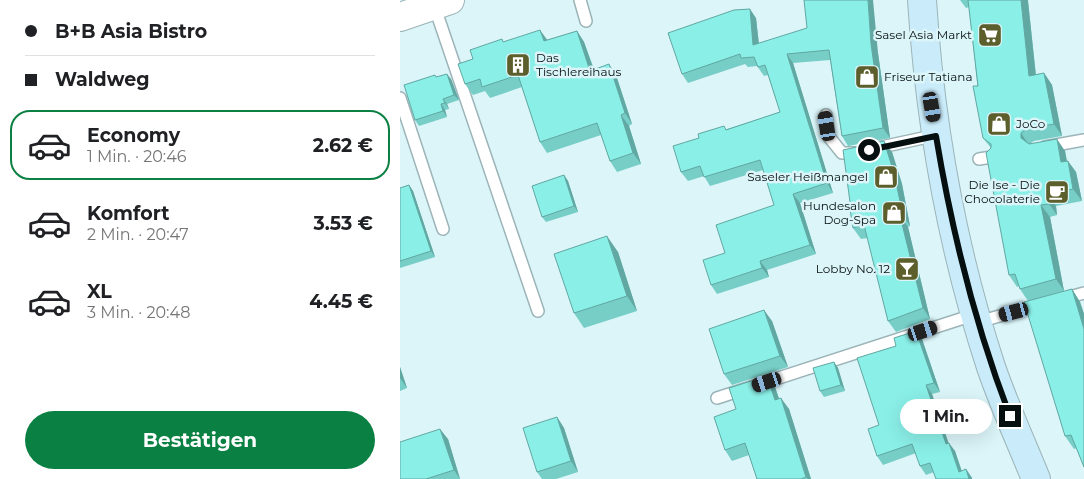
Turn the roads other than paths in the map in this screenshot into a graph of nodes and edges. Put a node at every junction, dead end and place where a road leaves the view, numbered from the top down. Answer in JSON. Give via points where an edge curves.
{"nodes":[{"id":1,"x":580,"y":0,"type":"edge"},
{"id":2,"x":922,"y":0,"type":"edge"},
{"id":3,"x":442,"y":3,"type":"edge"},
{"id":4,"x":400,"y":17,"type":"edge"},
{"id":5,"x":586,"y":21,"type":"dead end"},
{"id":6,"x":400,"y":98,"type":"edge"},
{"id":7,"x":826,"y":115,"type":"dead end"},
{"id":8,"x":936,"y":136,"type":"junction"},
{"id":9,"x":1084,"y":140,"type":"edge"},
{"id":10,"x":1036,"y":148,"type":"edge"},
{"id":11,"x":992,"y":157,"type":"edge"},
{"id":12,"x":979,"y":159,"type":"dead end"},
{"id":13,"x":443,"y":229,"type":"dead end"},
{"id":14,"x":1084,"y":293,"type":"edge"},
{"id":15,"x":538,"y":311,"type":"dead end"},
{"id":16,"x":977,"y":318,"type":"junction"},
{"id":17,"x":717,"y":398,"type":"dead end"},
{"id":18,"x":1036,"y":479,"type":"edge"}],
"edges":[{"from":1,"to":5,"type":"lane"},
{"from":2,"to":8,"type":"main road"},
{"from":3,"to":4,"type":"street"},
{"from":3,"to":15,"type":"lane"},
{"from":6,"to":13,"type":"lane"},
{"from":7,"to":8,"type":"lane","via":[[829,137],[842,153]]},
{"from":8,"to":16,"type":"main road","via":[[961,264]]},
{"from":9,"to":10,"type":"lane"},
{"from":11,"to":12,"type":"lane"},
{"from":14,"to":16,"type":"lane"},
{"from":16,"to":17,"type":"lane"},
{"from":16,"to":18,"type":"main road","via":[[994,376]]}]}
